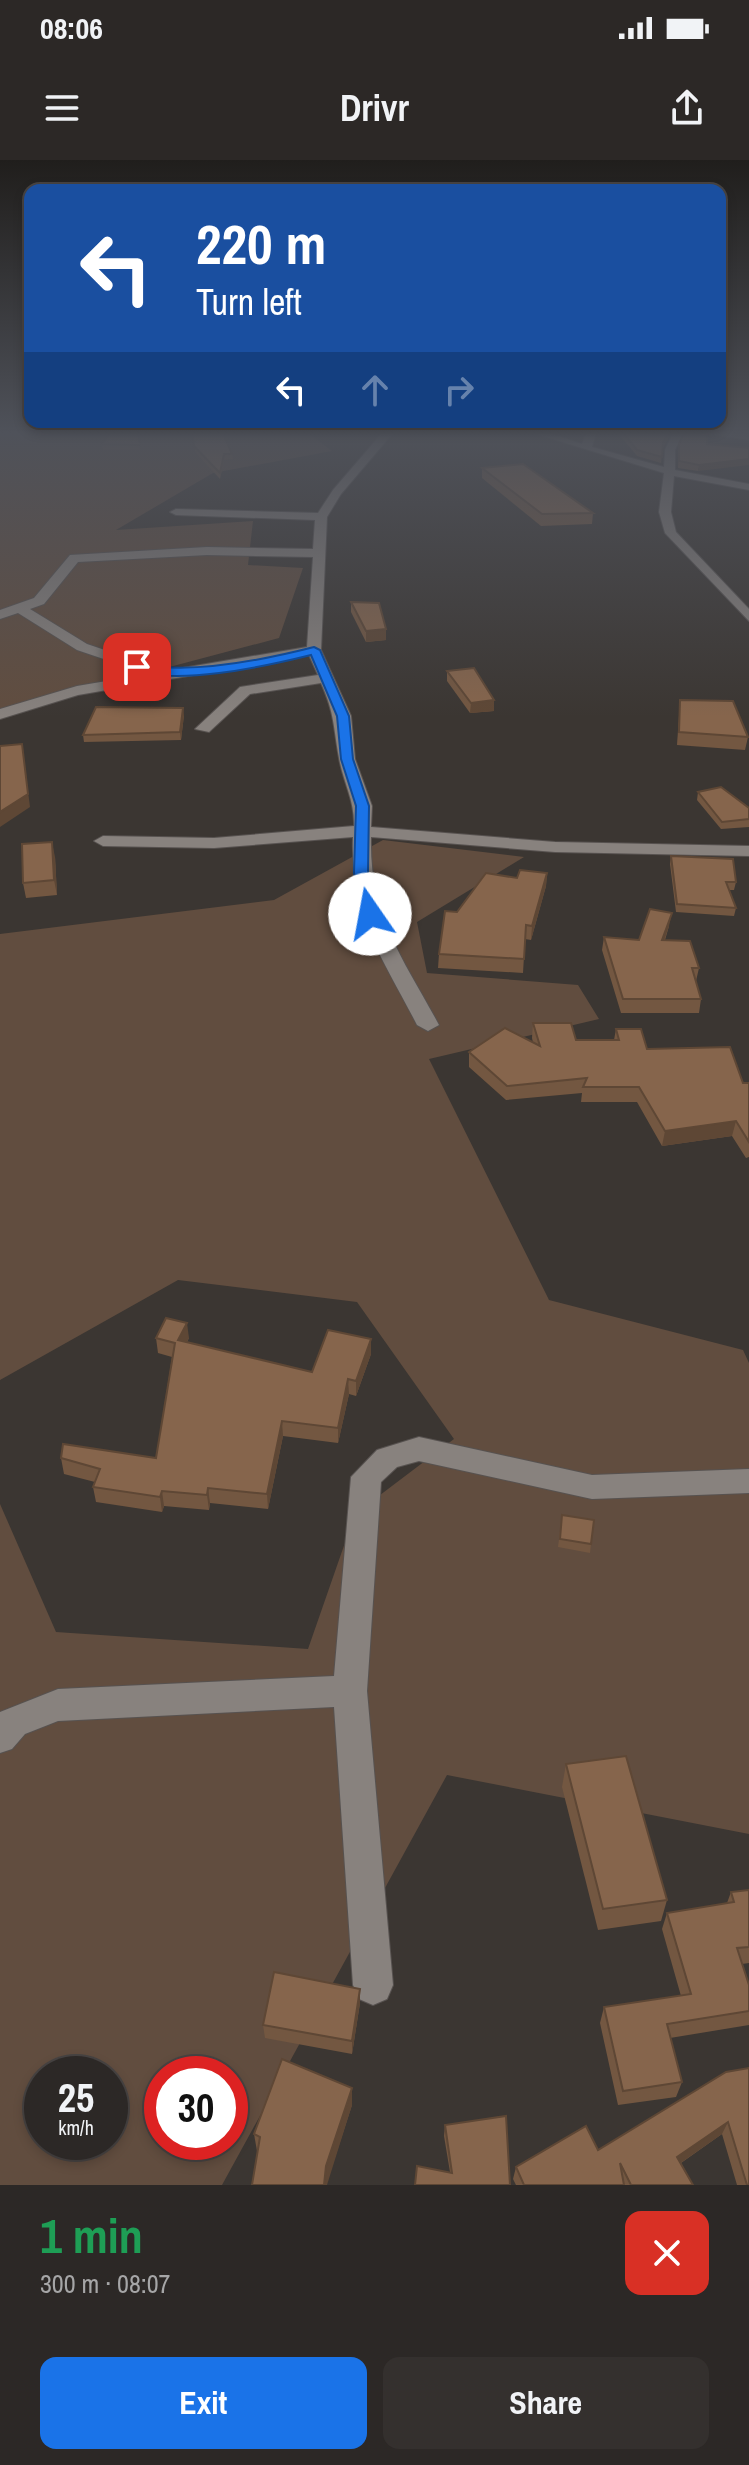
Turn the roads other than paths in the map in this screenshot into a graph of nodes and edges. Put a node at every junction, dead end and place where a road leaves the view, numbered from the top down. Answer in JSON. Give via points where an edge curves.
{"nodes":[{"id":1,"x":321,"y":528,"type":"edge"},
{"id":2,"x":670,"y":528,"type":"edge"},
{"id":3,"x":320,"y":553,"type":"junction"},
{"id":4,"x":749,"y":600,"type":"edge"},
{"id":5,"x":732,"y":601,"type":"junction"},
{"id":6,"x":22,"y":610,"type":"junction"},
{"id":7,"x":0,"y":615,"type":"edge"},
{"id":8,"x":749,"y":617,"type":"edge"},
{"id":9,"x":314,"y":650,"type":"junction"},
{"id":10,"x":163,"y":674,"type":"junction"},
{"id":11,"x":324,"y":678,"type":"junction"},
{"id":12,"x":0,"y":714,"type":"edge"},
{"id":13,"x":203,"y":729,"type":"dead end"},
{"id":14,"x":361,"y":831,"type":"junction"},
{"id":15,"x":103,"y":841,"type":"dead end"},
{"id":16,"x":749,"y":851,"type":"edge"},
{"id":17,"x":428,"y":1025,"type":"dead end"},
{"id":18,"x":749,"y":1481,"type":"edge"},
{"id":19,"x":350,"y":1691,"type":"junction"},
{"id":20,"x":0,"y":1737,"type":"edge"},
{"id":21,"x":373,"y":1985,"type":"dead end"}],
"edges":[{"from":1,"to":3,"type":"street"},
{"from":2,"to":5,"type":"street"},
{"from":3,"to":6,"type":"street","via":[[207,551],[74,558],[51,591]]},
{"from":3,"to":9,"type":"street"},
{"from":4,"to":5,"type":"street"},
{"from":5,"to":8,"type":"street"},
{"from":6,"to":7,"type":"street"},
{"from":6,"to":10,"type":"street","via":[[82,647]]},
{"from":9,"to":10,"type":"street"},
{"from":9,"to":11,"type":"street"},
{"from":10,"to":12,"type":"street"},
{"from":11,"to":13,"type":"street","via":[[245,690]]},
{"from":11,"to":14,"type":"street","via":[[343,716],[347,759],[363,806]]},
{"from":14,"to":15,"type":"street","via":[[226,843]]},
{"from":14,"to":16,"type":"street","via":[[555,847]]},
{"from":14,"to":17,"type":"street","via":[[361,873],[370,914]]},
{"from":18,"to":19,"type":"street","via":[[592,1487],[419,1449],[387,1458],[366,1477]]},
{"from":19,"to":20,"type":"street","via":[[58,1705],[13,1722]]},
{"from":19,"to":21,"type":"street"}]}
